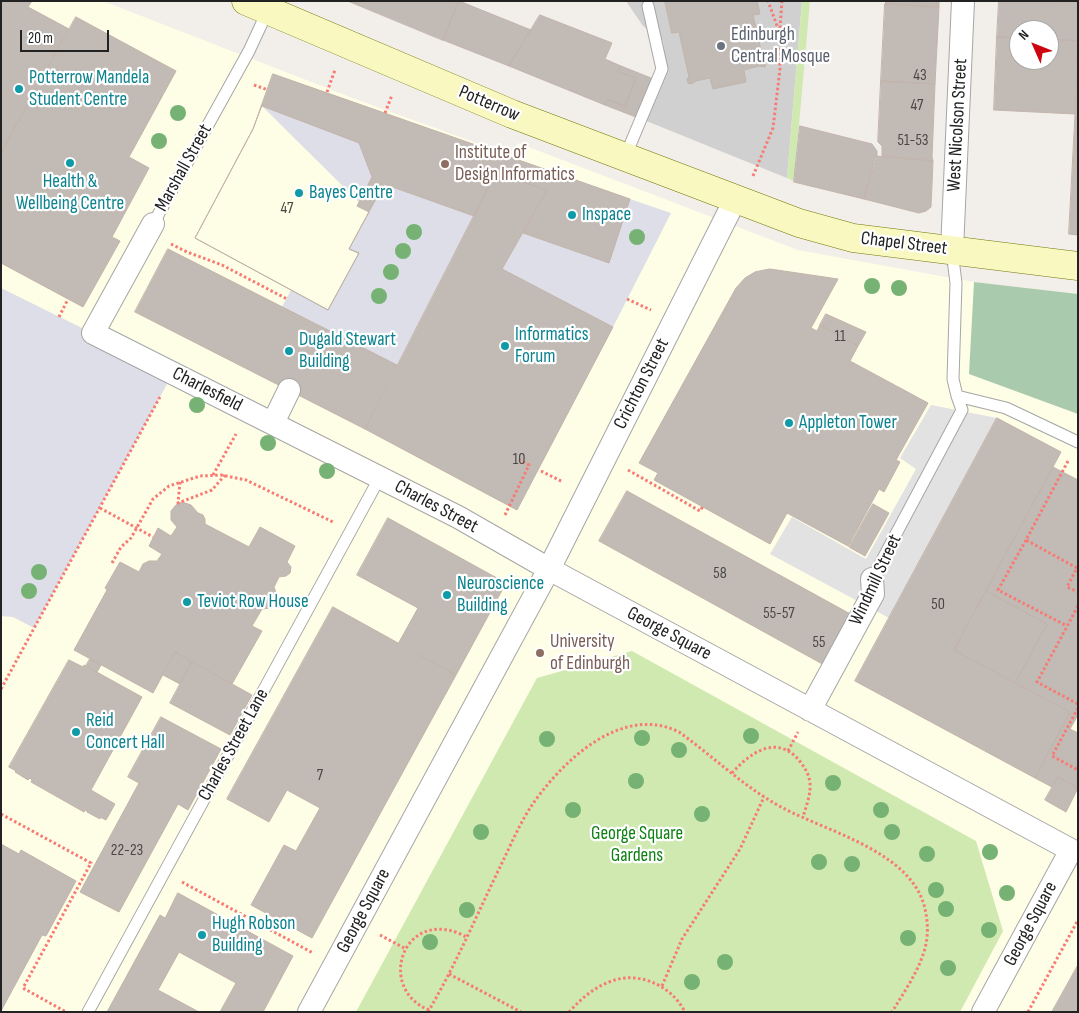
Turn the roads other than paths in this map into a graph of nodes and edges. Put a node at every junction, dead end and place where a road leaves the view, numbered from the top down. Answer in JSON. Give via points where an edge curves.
{"nodes":[{"id":1,"x":963,"y":1,"type":"edge"},
{"id":2,"x":262,"y":4,"type":"edge"},
{"id":3,"x":648,"y":6,"type":"dead end"},
{"id":4,"x":625,"y":157,"type":"junction"},
{"id":5,"x":739,"y":201,"type":"junction"},
{"id":6,"x":153,"y":224,"type":"joint"},
{"id":7,"x":952,"y":250,"type":"junction"},
{"id":8,"x":1078,"y":266,"type":"edge"},
{"id":9,"x":93,"y":333,"type":"joint"},
{"id":10,"x":289,"y":390,"type":"dead end"},
{"id":11,"x":958,"y":396,"type":"junction"},
{"id":12,"x":273,"y":423,"type":"junction"},
{"id":13,"x":1078,"y":442,"type":"edge"},
{"id":14,"x":321,"y":447,"type":"joint"},
{"id":15,"x":380,"y":477,"type":"junction"},
{"id":16,"x":549,"y":569,"type":"junction"},
{"id":17,"x":872,"y":579,"type":"joint"},
{"id":18,"x":810,"y":710,"type":"junction"},
{"id":19,"x":88,"y":1012,"type":"edge"},
{"id":20,"x":309,"y":1012,"type":"edge"},
{"id":21,"x":984,"y":1012,"type":"edge"}],
"edges":[{"from":1,"to":7,"type":"street","name":"West Nicolson Street"},
{"from":2,"to":4,"type":"street","name":"Potterrow","via":[[512,114]]},
{"from":2,"to":6,"type":"lane","name":"Marshall Street","via":[[249,51]]},
{"from":3,"to":4,"type":"lane","via":[[662,69]]},
{"from":4,"to":5,"type":"street","name":"Potterrow"},
{"from":5,"to":7,"type":"street","name":"Chapel Street","via":[[853,238]]},
{"from":5,"to":16,"type":"street","name":"Crichton Street"},
{"from":6,"to":9,"type":"street","name":"Marshall Street"},
{"from":7,"to":8,"type":"street","name":"Chapel Street"},
{"from":7,"to":11,"type":"lane","name":"Windmill Street","via":[[956,282],[953,379]]},
{"from":9,"to":12,"type":"street","name":"Charlesfield"},
{"from":10,"to":12,"type":"street"},
{"from":11,"to":13,"type":"lane","via":[[1006,408]]},
{"from":11,"to":17,"type":"lane","name":"Windmill Street","via":[[962,410]]},
{"from":12,"to":14,"type":"street","name":"Charlesfield"},
{"from":14,"to":15,"type":"street","name":"Charles Street"},
{"from":15,"to":16,"type":"street","name":"Charles Street"},
{"from":15,"to":19,"type":"lane","name":"Charles Street Lane"},
{"from":16,"to":18,"type":"street","name":"George Square"},
{"from":16,"to":20,"type":"street","name":"George Square"},
{"from":17,"to":18,"type":"street","name":"Windmill Street","via":[[873,594]]},
{"from":18,"to":21,"type":"street","name":"George Square","via":[[1071,850]]}]}
